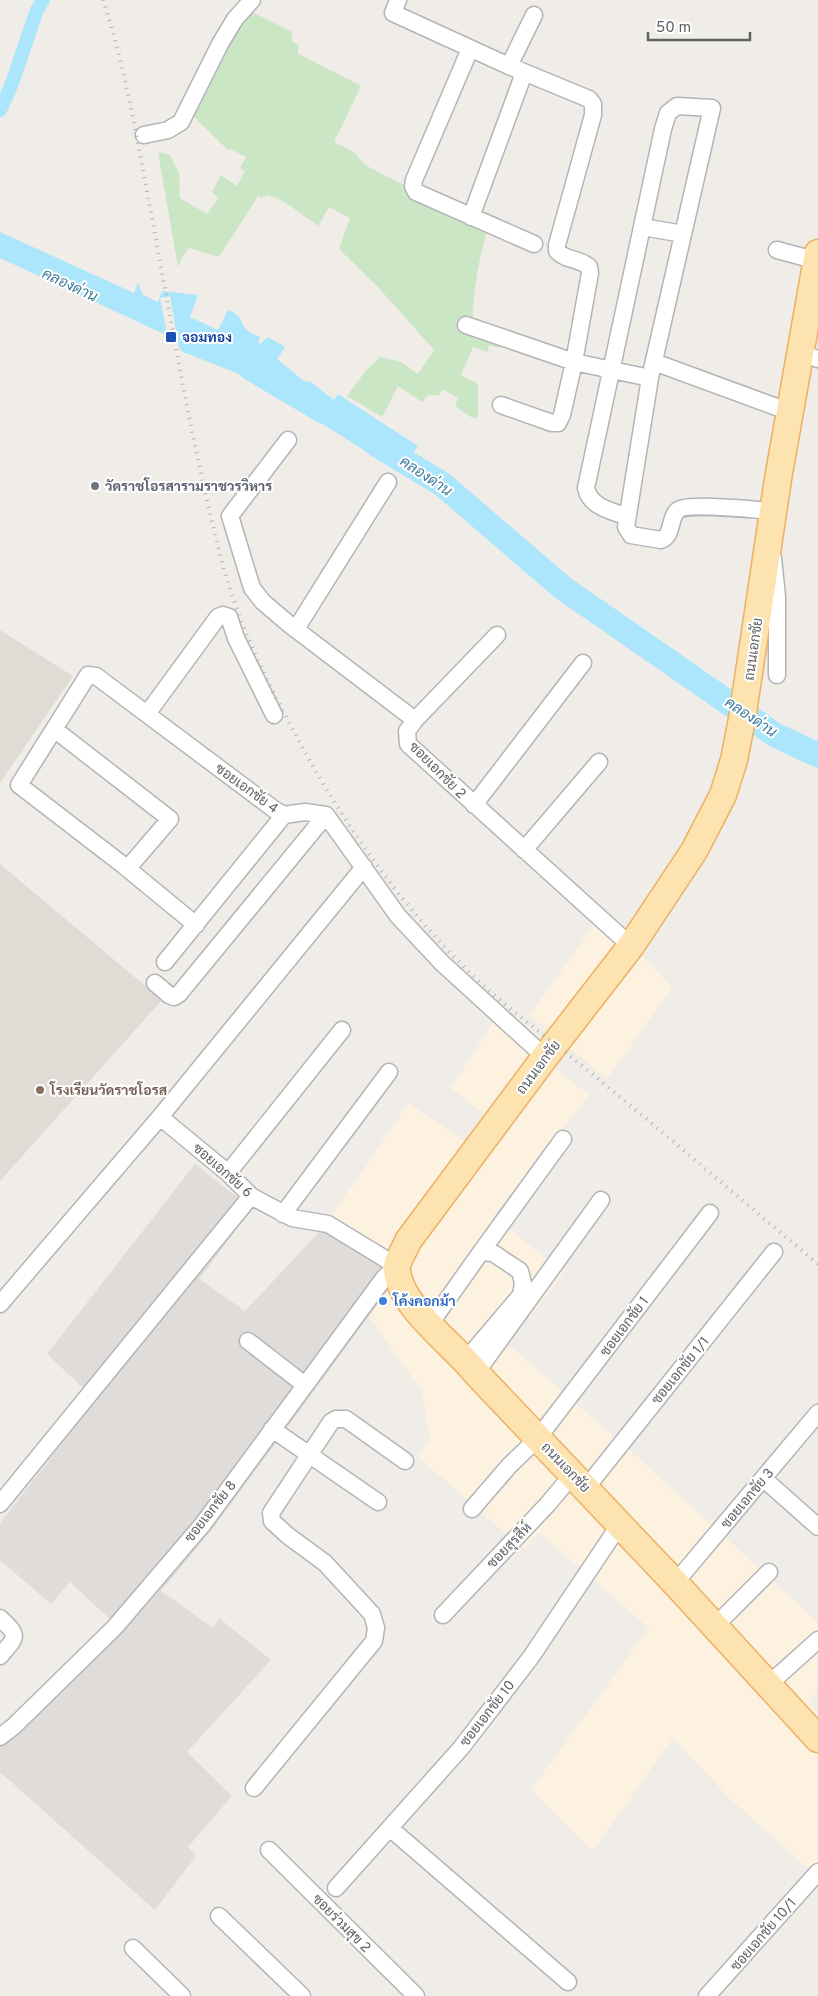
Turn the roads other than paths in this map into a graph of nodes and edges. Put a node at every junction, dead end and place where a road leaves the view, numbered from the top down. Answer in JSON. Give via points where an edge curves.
{"nodes":[{"id":1,"x":252,"y":0,"type":"edge"},
{"id":2,"x":398,"y":0,"type":"edge"},
{"id":3,"x":534,"y":15,"type":"dead end"},
{"id":4,"x":470,"y":49,"type":"junction"},
{"id":5,"x":509,"y":66,"type":"junction"},
{"id":6,"x":524,"y":73,"type":"junction"},
{"id":7,"x":144,"y":135,"type":"dead end"},
{"id":8,"x":471,"y":217,"type":"junction"},
{"id":9,"x":643,"y":227,"type":"junction"},
{"id":10,"x":683,"y":234,"type":"junction"},
{"id":11,"x":534,"y":244,"type":"dead end"},
{"id":12,"x":777,"y":250,"type":"dead end"},
{"id":13,"x":818,"y":258,"type":"edge"},
{"id":14,"x":466,"y":325,"type":"dead end"},
{"id":15,"x":809,"y":356,"type":"edge"},
{"id":16,"x":574,"y":362,"type":"junction"},
{"id":17,"x":654,"y":362,"type":"junction"},
{"id":18,"x":612,"y":370,"type":"junction"},
{"id":19,"x":650,"y":378,"type":"junction"},
{"id":20,"x":501,"y":406,"type":"dead end"},
{"id":21,"x":790,"y":412,"type":"junction"},
{"id":22,"x":288,"y":440,"type":"dead end"},
{"id":23,"x":388,"y":482,"type":"dead end"},
{"id":24,"x":774,"y":511,"type":"junction"},
{"id":25,"x":627,"y":517,"type":"junction"},
{"id":26,"x":768,"y":544,"type":"junction"},
{"id":27,"x":296,"y":629,"type":"junction"},
{"id":28,"x":497,"y":635,"type":"dead end"},
{"id":29,"x":583,"y":663,"type":"dead end"},
{"id":30,"x":777,"y":675,"type":"dead end"},
{"id":31,"x":147,"y":714,"type":"junction"},
{"id":32,"x":274,"y":715,"type":"dead end"},
{"id":33,"x":415,"y":720,"type":"junction"},
{"id":34,"x":54,"y":729,"type":"junction"},
{"id":35,"x":599,"y":762,"type":"dead end"},
{"id":36,"x":474,"y":805,"type":"junction"},
{"id":37,"x":284,"y":815,"type":"junction"},
{"id":38,"x":326,"y":815,"type":"junction"},
{"id":39,"x":524,"y":850,"type":"junction"},
{"id":40,"x":128,"y":868,"type":"junction"},
{"id":41,"x":364,"y":868,"type":"junction"},
{"id":42,"x":196,"y":925,"type":"junction"},
{"id":43,"x":631,"y":946,"type":"junction"},
{"id":44,"x":165,"y":962,"type":"dead end"},
{"id":45,"x":155,"y":983,"type":"dead end"},
{"id":46,"x":342,"y":1030,"type":"dead end"},
{"id":47,"x":545,"y":1057,"type":"junction"},
{"id":48,"x":389,"y":1072,"type":"dead end"},
{"id":49,"x":160,"y":1116,"type":"junction"},
{"id":50,"x":563,"y":1139,"type":"dead end"},
{"id":51,"x":228,"y":1173,"type":"junction"},
{"id":52,"x":251,"y":1196,"type":"junction"},
{"id":53,"x":601,"y":1200,"type":"dead end"},
{"id":54,"x":710,"y":1213,"type":"dead end"},
{"id":55,"x":283,"y":1214,"type":"junction"},
{"id":56,"x":481,"y":1252,"type":"junction"},
{"id":57,"x":774,"y":1252,"type":"dead end"},
{"id":58,"x":397,"y":1266,"type":"junction"},
{"id":59,"x":0,"y":1304,"type":"edge"},
{"id":60,"x":430,"y":1324,"type":"junction"},
{"id":61,"x":248,"y":1341,"type":"dead end"},
{"id":62,"x":471,"y":1366,"type":"junction"},
{"id":63,"x":305,"y":1385,"type":"junction"},
{"id":64,"x":818,"y":1413,"type":"edge"},
{"id":65,"x":272,"y":1429,"type":"junction"},
{"id":66,"x":538,"y":1438,"type":"junction"},
{"id":67,"x":308,"y":1454,"type":"junction"},
{"id":68,"x":405,"y":1461,"type":"dead end"},
{"id":69,"x":764,"y":1479,"type":"junction"},
{"id":70,"x":580,"y":1481,"type":"junction"},
{"id":71,"x":378,"y":1502,"type":"dead end"},
{"id":72,"x":0,"y":1504,"type":"edge"},
{"id":73,"x":472,"y":1509,"type":"dead end"},
{"id":74,"x":620,"y":1524,"type":"junction"},
{"id":75,"x":818,"y":1527,"type":"edge"},
{"id":76,"x":769,"y":1572,"type":"dead end"},
{"id":77,"x":675,"y":1583,"type":"junction"},
{"id":78,"x":443,"y":1615,"type":"dead end"},
{"id":79,"x":0,"y":1618,"type":"edge"},
{"id":80,"x":715,"y":1626,"type":"junction"},
{"id":81,"x":818,"y":1640,"type":"edge"},
{"id":82,"x":0,"y":1656,"type":"edge"},
{"id":83,"x":768,"y":1685,"type":"junction"},
{"id":84,"x":0,"y":1737,"type":"edge"},
{"id":85,"x":818,"y":1739,"type":"edge"},
{"id":86,"x":254,"y":1788,"type":"dead end"},
{"id":87,"x":391,"y":1829,"type":"junction"},
{"id":88,"x":269,"y":1850,"type":"dead end"},
{"id":89,"x":818,"y":1872,"type":"edge"},
{"id":90,"x":336,"y":1888,"type":"dead end"},
{"id":91,"x":219,"y":1916,"type":"dead end"},
{"id":92,"x":133,"y":1948,"type":"dead end"},
{"id":93,"x":568,"y":1982,"type":"dead end"},
{"id":94,"x":182,"y":1996,"type":"edge"},
{"id":95,"x":302,"y":1996,"type":"edge"},
{"id":96,"x":416,"y":1996,"type":"edge"},
{"id":97,"x":708,"y":1996,"type":"edge"}],
"edges":[{"from":1,"to":7,"type":"street","via":[[235,19],[220,44],[182,122],[168,130]]},
{"from":2,"to":4,"type":"street","via":[[394,13]]},
{"from":3,"to":5,"type":"street"},
{"from":4,"to":5,"type":"street"},
{"from":4,"to":8,"type":"street","via":[[413,186],[416,192]]},
{"from":5,"to":6,"type":"street"},
{"from":6,"to":8,"type":"street"},
{"from":6,"to":16,"type":"street","via":[[589,99],[593,104],[593,116],[557,245],[562,257],[584,262],[590,273]]},
{"from":8,"to":11,"type":"street"},
{"from":9,"to":10,"type":"street"},
{"from":9,"to":10,"type":"street","via":[[668,113],[677,106],[712,108]]},
{"from":9,"to":18,"type":"street"},
{"from":10,"to":17,"type":"street"},
{"from":12,"to":13,"type":"street"},
{"from":13,"to":15,"type":"main road","name":"ถนนเอกชัย"},
{"from":14,"to":16,"type":"street"},
{"from":15,"to":21,"type":"main road","name":"ถนนเอกชัย"},
{"from":16,"to":18,"type":"street"},
{"from":16,"to":20,"type":"street","via":[[558,422],[552,423]]},
{"from":17,"to":19,"type":"street"},
{"from":17,"to":21,"type":"street"},
{"from":18,"to":19,"type":"street"},
{"from":18,"to":25,"type":"street","via":[[586,488],[587,495],[595,504]]},
{"from":19,"to":25,"type":"street"},
{"from":21,"to":24,"type":"main road","name":"ถนนเอกชัย"},
{"from":22,"to":27,"type":"street","name":"ซอยเอกชัย 2","via":[[230,516],[252,588],[263,602]]},
{"from":23,"to":27,"type":"street"},
{"from":24,"to":25,"type":"street","via":[[682,507],[675,513],[668,533],[661,540],[631,535],[626,527]]},
{"from":24,"to":26,"type":"main road","name":"ถนนเอกชัย"},
{"from":26,"to":30,"type":"street","via":[[776,573]]},
{"from":26,"to":43,"type":"main road","name":"ถนนเอกชัย","via":[[739,740],[723,795],[694,851]]},
{"from":27,"to":33,"type":"street","name":"ซอยเอกชัย 2"},
{"from":28,"to":33,"type":"street"},
{"from":29,"to":36,"type":"street"},
{"from":31,"to":32,"type":"street","via":[[218,617],[223,615],[229,617]]},
{"from":31,"to":34,"type":"street","name":"ซอยเอกชัย 4","via":[[96,676],[88,675]]},
{"from":31,"to":37,"type":"street","name":"ซอยเอกชัย 4"},
{"from":33,"to":36,"type":"street","name":"ซอยเอกชัย 2","via":[[407,732],[408,744]]},
{"from":34,"to":40,"type":"street","name":"ซอยเอกชัย 4","via":[[18,786]]},
{"from":34,"to":40,"type":"street","via":[[170,819]]},
{"from":35,"to":39,"type":"street"},
{"from":36,"to":39,"type":"street","name":"ซอยเอกชัย 2"},
{"from":37,"to":38,"type":"street","name":"ซอยเอกชัย 4","via":[[305,812]]},
{"from":37,"to":42,"type":"street"},
{"from":38,"to":41,"type":"street"},
{"from":38,"to":45,"type":"street","via":[[179,994],[169,995]]},
{"from":39,"to":43,"type":"street","name":"ซอยเอกชัย 2"},
{"from":40,"to":42,"type":"street"},
{"from":41,"to":47,"type":"street","via":[[398,916],[430,950]]},
{"from":41,"to":49,"type":"street"},
{"from":42,"to":44,"type":"street"},
{"from":43,"to":47,"type":"main road","name":"ถนนเอกชัย"},
{"from":46,"to":51,"type":"street"},
{"from":47,"to":58,"type":"main road","name":"ถนนเอกชัย","via":[[408,1241]]},
{"from":48,"to":55,"type":"street"},
{"from":49,"to":51,"type":"street","name":"ซอยเอกชัย 6"},
{"from":49,"to":59,"type":"street"},
{"from":50,"to":56,"type":"street"},
{"from":51,"to":52,"type":"street","name":"ซอยเอกชัย 6"},
{"from":52,"to":55,"type":"street","name":"ซอยเอกชัย 6"},
{"from":52,"to":72,"type":"street"},
{"from":53,"to":62,"type":"street"},
{"from":54,"to":66,"type":"street","name":"ซอยเอกชัย 1"},
{"from":55,"to":58,"type":"street","name":"ซอยเอกชัย 6","via":[[328,1224]]},
{"from":56,"to":60,"type":"street"},
{"from":56,"to":62,"type":"street","via":[[494,1253],[520,1270],[523,1283],[521,1295]]},
{"from":57,"to":70,"type":"street","name":"ซอยเอกชัย 1/1"},
{"from":58,"to":60,"type":"main road","name":"ถนนเอกชัย","via":[[407,1298]]},
{"from":58,"to":63,"type":"street","name":"ซอยเอกชัย 8","via":[[384,1278]]},
{"from":60,"to":62,"type":"main road","name":"ถนนเอกชัย"},
{"from":61,"to":63,"type":"street"},
{"from":62,"to":66,"type":"main road","name":"ถนนเอกชัย"},
{"from":63,"to":65,"type":"street","name":"ซอยเอกชัย 8"},
{"from":64,"to":69,"type":"street","name":"ซอยเอกชัย 3"},
{"from":65,"to":67,"type":"street"},
{"from":65,"to":84,"type":"street","name":"ซอยเอกชัย 8","via":[[202,1524],[115,1627]]},
{"from":66,"to":70,"type":"main road","name":"ถนนเอกชัย"},
{"from":66,"to":73,"type":"street","name":"ซอยเอกชัย 1"},
{"from":67,"to":68,"type":"street","via":[[336,1418],[346,1419]]},
{"from":67,"to":71,"type":"street"},
{"from":67,"to":86,"type":"street","via":[[270,1517],[287,1535],[325,1564],[372,1614],[376,1628],[374,1641]]},
{"from":69,"to":75,"type":"street"},
{"from":69,"to":77,"type":"street","name":"ซอยเอกชัย 3"},
{"from":70,"to":74,"type":"main road","name":"ถนนเอกชัย"},
{"from":70,"to":78,"type":"street","name":"ซอยสุรสีห์","via":[[547,1505]]},
{"from":74,"to":77,"type":"main road","name":"ถนนเอกชัย"},
{"from":74,"to":87,"type":"street","name":"ซอยเอกชัย 10","via":[[530,1657],[461,1748]]},
{"from":76,"to":80,"type":"street"},
{"from":77,"to":80,"type":"main road","name":"ถนนเอกชัย"},
{"from":79,"to":82,"type":"street","via":[[15,1635]]},
{"from":80,"to":83,"type":"main road","name":"ถนนเอกชัย"},
{"from":81,"to":83,"type":"street"},
{"from":83,"to":85,"type":"main road","name":"ถนนเอกชัย"},
{"from":87,"to":90,"type":"street","name":"ซอยเอกชัย 10"},
{"from":87,"to":93,"type":"street"},
{"from":88,"to":96,"type":"street","name":"ซอยร่วมสุข 2"},
{"from":89,"to":97,"type":"street","name":"ซอยเอกชัย 10/1"},
{"from":91,"to":95,"type":"street"},
{"from":92,"to":94,"type":"street"}]}
